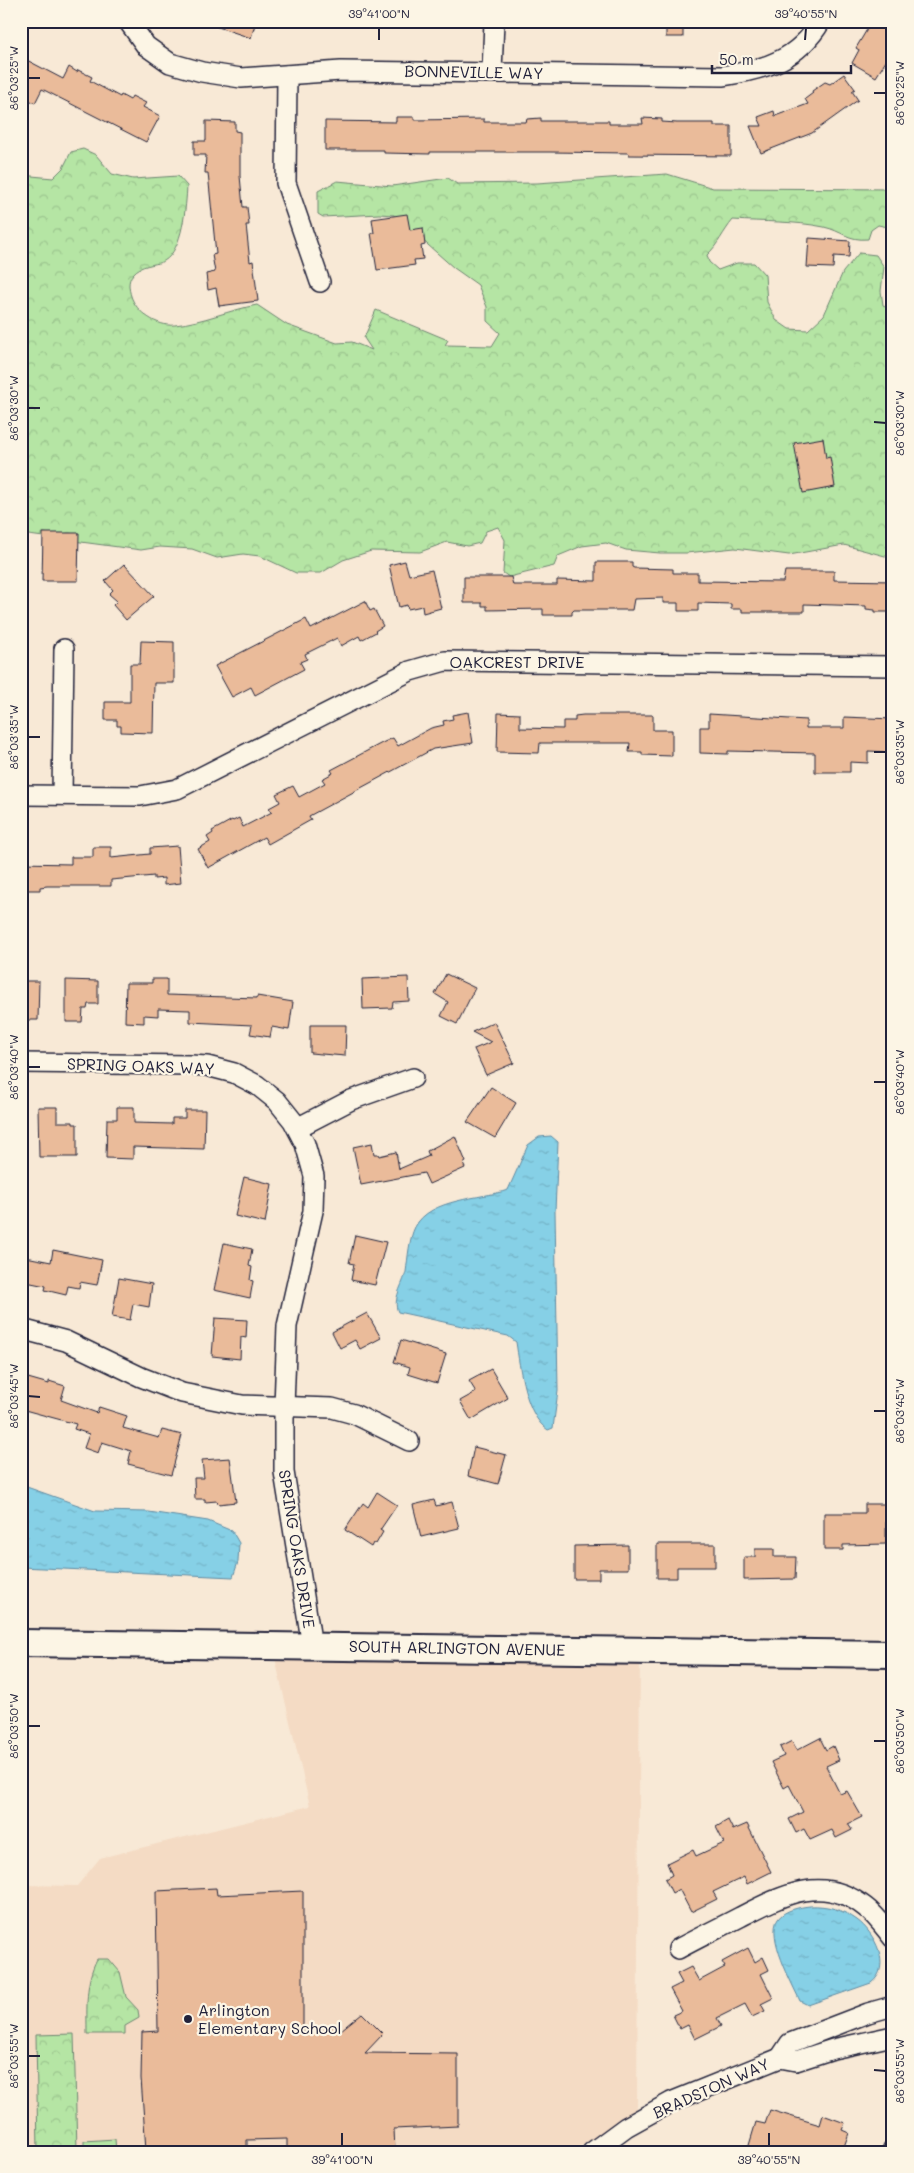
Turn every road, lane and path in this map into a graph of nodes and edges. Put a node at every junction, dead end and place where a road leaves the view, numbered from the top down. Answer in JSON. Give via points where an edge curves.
{"nodes":[{"id":1,"x":128,"y":21,"type":"edge"},
{"id":2,"x":494,"y":21,"type":"edge"},
{"id":3,"x":821,"y":21,"type":"edge"},
{"id":4,"x":492,"y":72,"type":"junction"},
{"id":5,"x":287,"y":75,"type":"junction"},
{"id":6,"x":320,"y":282,"type":"dead end"},
{"id":7,"x":64,"y":649,"type":"dead end"},
{"id":8,"x":893,"y":666,"type":"edge"},
{"id":9,"x":21,"y":794,"type":"edge"},
{"id":10,"x":62,"y":795,"type":"junction"},
{"id":11,"x":21,"y":1063,"type":"edge"},
{"id":12,"x":413,"y":1078,"type":"dead end"},
{"id":13,"x":297,"y":1128,"type":"junction"},
{"id":14,"x":21,"y":1329,"type":"edge"},
{"id":15,"x":284,"y":1406,"type":"junction"},
{"id":16,"x":409,"y":1441,"type":"dead end"},
{"id":17,"x":21,"y":1643,"type":"edge"},
{"id":18,"x":312,"y":1646,"type":"junction"},
{"id":19,"x":893,"y":1654,"type":"edge"},
{"id":20,"x":893,"y":1938,"type":"edge"},
{"id":21,"x":678,"y":1949,"type":"dead end"},
{"id":22,"x":893,"y":2006,"type":"edge"},
{"id":23,"x":893,"y":2036,"type":"edge"},
{"id":24,"x":780,"y":2058,"type":"junction"},
{"id":25,"x":592,"y":2152,"type":"edge"}],
"edges":[{"from":1,"to":5,"type":"street","name":"BONNEVILLE WAY","via":[[146,46],[170,63],[241,78]]},
{"from":2,"to":4,"type":"street"},
{"from":3,"to":4,"type":"street","name":"BONNEVILLE WAY","via":[[804,44],[778,62],[750,72],[722,76]]},
{"from":4,"to":5,"type":"street","name":"BONNEVILLE WAY","via":[[341,71]]},
{"from":5,"to":6,"type":"street","via":[[286,183]]},
{"from":7,"to":10,"type":"street"},
{"from":8,"to":10,"type":"street","name":"OAKCREST DRIVE","via":[[444,662],[410,671],[177,789],[140,796]]},
{"from":9,"to":10,"type":"street","name":"OAKCREST DRIVE"},
{"from":11,"to":13,"type":"street","name":"SPRING OAKS WAY","via":[[216,1068],[234,1073],[264,1090],[277,1101]]},
{"from":12,"to":13,"type":"street","via":[[351,1100]]},
{"from":13,"to":15,"type":"street","name":"SPRING OAKS DRIVE","via":[[314,1176],[313,1211],[287,1326]]},
{"from":14,"to":15,"type":"street","via":[[66,1341],[182,1393],[226,1403]]},
{"from":15,"to":16,"type":"street","via":[[321,1406],[349,1412]]},
{"from":15,"to":18,"type":"street","name":"SPRING OAKS DRIVE","via":[[284,1472]]},
{"from":17,"to":18,"type":"main road","name":"SOUTH ARLINGTON AVENUE"},
{"from":18,"to":19,"type":"main road","name":"SOUTH ARLINGTON AVENUE"},
{"from":20,"to":21,"type":"street","via":[[861,1904],[838,1893],[810,1890],[778,1897]]},
{"from":22,"to":24,"type":"street","name":"BRADSTON WAY","via":[[790,2042]]},
{"from":23,"to":24,"type":"street","name":"BRADSTON WAY","via":[[796,2061]]},
{"from":24,"to":25,"type":"street","name":"BRADSTON WAY","via":[[671,2102]]}]}
